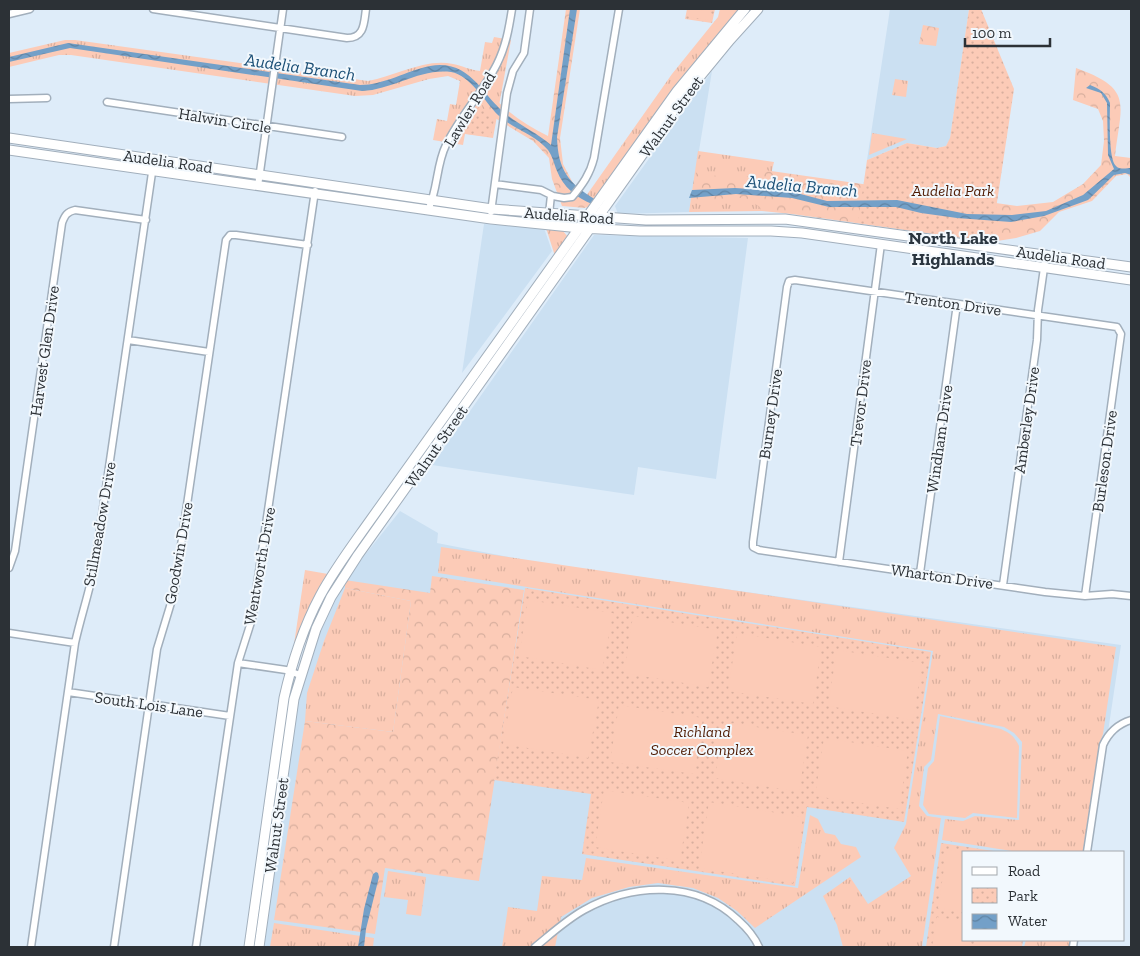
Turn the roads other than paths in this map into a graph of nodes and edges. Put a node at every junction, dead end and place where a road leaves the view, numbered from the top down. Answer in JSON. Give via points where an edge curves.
{"nodes":[{"id":1,"x":30,"y":9,"type":"edge"},
{"id":2,"x":153,"y":9,"type":"edge"},
{"id":3,"x":283,"y":9,"type":"edge"},
{"id":4,"x":366,"y":9,"type":"edge"},
{"id":5,"x":512,"y":9,"type":"edge"},
{"id":6,"x":530,"y":9,"type":"edge"},
{"id":7,"x":619,"y":9,"type":"edge"},
{"id":8,"x":745,"y":9,"type":"edge"},
{"id":9,"x":758,"y":9,"type":"edge"},
{"id":10,"x":200,"y":12,"type":"edge"},
{"id":11,"x":9,"y":14,"type":"edge"},
{"id":12,"x":280,"y":28,"type":"junction"},
{"id":13,"x":47,"y":98,"type":"dead end"},
{"id":14,"x":9,"y":99,"type":"edge"},
{"id":15,"x":107,"y":102,"type":"dead end"},
{"id":16,"x":266,"y":126,"type":"junction"},
{"id":17,"x":342,"y":137,"type":"dead end"},
{"id":18,"x":9,"y":138,"type":"edge"},
{"id":19,"x":9,"y":150,"type":"edge"},
{"id":20,"x":154,"y":159,"type":"junction"},
{"id":21,"x":152,"y":171,"type":"junction"},
{"id":22,"x":259,"y":175,"type":"junction"},
{"id":23,"x":495,"y":183,"type":"junction"},
{"id":24,"x":316,"y":184,"type":"junction"},
{"id":25,"x":258,"y":186,"type":"junction"},
{"id":26,"x":315,"y":194,"type":"junction"},
{"id":27,"x":551,"y":195,"type":"junction"},
{"id":28,"x":432,"y":202,"type":"junction"},
{"id":29,"x":492,"y":209,"type":"junction"},
{"id":30,"x":428,"y":210,"type":"junction"},
{"id":31,"x":549,"y":214,"type":"junction"},
{"id":32,"x":587,"y":217,"type":"junction"},
{"id":33,"x":597,"y":218,"type":"junction"},
{"id":34,"x":491,"y":219,"type":"junction"},
{"id":35,"x":744,"y":219,"type":"junction"},
{"id":36,"x":146,"y":220,"type":"junction"},
{"id":37,"x":580,"y":228,"type":"junction"},
{"id":38,"x":590,"y":229,"type":"junction"},
{"id":39,"x":743,"y":230,"type":"junction"},
{"id":40,"x":882,"y":232,"type":"junction"},
{"id":41,"x":880,"y":244,"type":"junction"},
{"id":42,"x":308,"y":245,"type":"junction"},
{"id":43,"x":994,"y":247,"type":"junction"},
{"id":44,"x":1004,"y":248,"type":"junction"},
{"id":45,"x":1046,"y":254,"type":"junction"},
{"id":46,"x":998,"y":261,"type":"junction"},
{"id":47,"x":1044,"y":267,"type":"junction"},
{"id":48,"x":1131,"y":267,"type":"edge"},
{"id":49,"x":1131,"y":280,"type":"edge"},
{"id":50,"x":789,"y":281,"type":"joint"},
{"id":51,"x":874,"y":291,"type":"junction"},
{"id":52,"x":957,"y":304,"type":"junction"},
{"id":53,"x":1038,"y":316,"type":"junction"},
{"id":54,"x":1117,"y":327,"type":"joint"},
{"id":55,"x":128,"y":340,"type":"junction"},
{"id":56,"x":209,"y":352,"type":"junction"},
{"id":57,"x":477,"y":371,"type":"junction"},
{"id":58,"x":485,"y":377,"type":"junction"},
{"id":59,"x":425,"y":453,"type":"junction"},
{"id":60,"x":369,"y":522,"type":"junction"},
{"id":61,"x":753,"y":547,"type":"joint"},
{"id":62,"x":358,"y":555,"type":"junction"},
{"id":63,"x":839,"y":562,"type":"junction"},
{"id":64,"x":9,"y":568,"type":"edge"},
{"id":65,"x":920,"y":573,"type":"junction"},
{"id":66,"x":1003,"y":586,"type":"junction"},
{"id":67,"x":1085,"y":596,"type":"junction"},
{"id":68,"x":1131,"y":596,"type":"edge"},
{"id":69,"x":9,"y":633,"type":"edge"},
{"id":70,"x":75,"y":642,"type":"junction"},
{"id":71,"x":238,"y":662,"type":"junction"},
{"id":72,"x":290,"y":671,"type":"junction"},
{"id":73,"x":300,"y":674,"type":"junction"},
{"id":74,"x":68,"y":692,"type":"junction"},
{"id":75,"x":149,"y":704,"type":"junction"},
{"id":76,"x":230,"y":716,"type":"junction"},
{"id":77,"x":1131,"y":720,"type":"edge"},
{"id":78,"x":1087,"y":851,"type":"edge"},
{"id":79,"x":31,"y":947,"type":"edge"},
{"id":80,"x":114,"y":947,"type":"edge"},
{"id":81,"x":196,"y":947,"type":"edge"},
{"id":82,"x":249,"y":947,"type":"edge"},
{"id":83,"x":259,"y":947,"type":"edge"},
{"id":84,"x":535,"y":947,"type":"edge"},
{"id":85,"x":759,"y":947,"type":"edge"}],
"edges":[{"from":1,"to":11,"type":"street"},
{"from":2,"to":10,"type":"street"},
{"from":3,"to":12,"type":"street"},
{"from":4,"to":12,"type":"street","via":[[364,26],[357,36],[347,38]]},
{"from":5,"to":28,"type":"street","name":"Lawler Road","via":[[497,64],[446,146]]},
{"from":6,"to":23,"type":"street","via":[[524,53],[513,71]]},
{"from":7,"to":27,"type":"street","via":[[590,174],[572,197]]},
{"from":8,"to":32,"type":"main road","name":"Walnut Street","via":[[677,91]]},
{"from":9,"to":33,"type":"main road","name":"Walnut Street","via":[[703,72]]},
{"from":10,"to":12,"type":"street"},
{"from":12,"to":16,"type":"street"},
{"from":13,"to":14,"type":"street"},
{"from":15,"to":16,"type":"street","name":"Halwin Circle"},
{"from":16,"to":17,"type":"street","name":"Halwin Circle"},
{"from":16,"to":22,"type":"street"},
{"from":18,"to":20,"type":"main road","name":"Audelia Road"},
{"from":19,"to":21,"type":"main road","name":"Audelia Road"},
{"from":20,"to":21,"type":"street","name":"Stillmeadow Drive"},
{"from":20,"to":22,"type":"main road","name":"Audelia Road"},
{"from":21,"to":25,"type":"main road","name":"Audelia Road"},
{"from":21,"to":36,"type":"street","name":"Stillmeadow Drive"},
{"from":22,"to":24,"type":"main road","name":"Audelia Road"},
{"from":22,"to":25,"type":"street"},
{"from":23,"to":27,"type":"street","via":[[541,190]]},
{"from":23,"to":29,"type":"street"},
{"from":24,"to":26,"type":"street","name":"Wentworth Drive"},
{"from":24,"to":28,"type":"main road","name":"Audelia Road"},
{"from":25,"to":26,"type":"main road","name":"Audelia Road"},
{"from":26,"to":30,"type":"main road","name":"Audelia Road"},
{"from":26,"to":42,"type":"street","name":"Wentworth Drive"},
{"from":27,"to":31,"type":"street"},
{"from":28,"to":29,"type":"main road","name":"Audelia Road"},
{"from":28,"to":30,"type":"street","name":"Lawler Road"},
{"from":29,"to":31,"type":"main road","name":"Audelia Road"},
{"from":29,"to":34,"type":"street"},
{"from":30,"to":34,"type":"main road","name":"Audelia Road"},
{"from":31,"to":32,"type":"main road","name":"Audelia Road"},
{"from":32,"to":33,"type":"main road","name":"Audelia Road"},
{"from":32,"to":37,"type":"main road","name":"Walnut Street"},
{"from":33,"to":35,"type":"main road","name":"Audelia Road"},
{"from":33,"to":38,"type":"main road","name":"Walnut Street"},
{"from":34,"to":37,"type":"main road","name":"Audelia Road"},
{"from":35,"to":39,"type":"main road"},
{"from":35,"to":40,"type":"main road","name":"Audelia Road","via":[[785,219]]},
{"from":36,"to":55,"type":"street","name":"Stillmeadow Drive"},
{"from":36,"to":64,"type":"street","name":"Harvest Glen Drive","via":[[75,210],[64,217]]},
{"from":37,"to":38,"type":"main road","name":"Audelia Road"},
{"from":37,"to":57,"type":"main road","name":"Walnut Street"},
{"from":38,"to":39,"type":"main road","name":"Audelia Road"},
{"from":38,"to":58,"type":"main road","name":"Walnut Street"},
{"from":39,"to":41,"type":"main road","name":"Audelia Road","via":[[802,233]]},
{"from":40,"to":41,"type":"main road"},
{"from":40,"to":43,"type":"main road","name":"Audelia Road"},
{"from":41,"to":46,"type":"main road","name":"Audelia Road"},
{"from":41,"to":51,"type":"street","name":"Trevor Drive"},
{"from":42,"to":56,"type":"street","name":"Goodwin Drive","via":[[230,235],[226,240]]},
{"from":42,"to":71,"type":"street","name":"Wentworth Drive","via":[[252,619]]},
{"from":43,"to":44,"type":"main road","name":"Audelia Road"},
{"from":43,"to":46,"type":"main road"},
{"from":44,"to":45,"type":"main road","name":"Audelia Road"},
{"from":44,"to":46,"type":"main road"},
{"from":45,"to":47,"type":"street","name":"Amberley Drive"},
{"from":45,"to":48,"type":"main road","name":"Audelia Road"},
{"from":46,"to":47,"type":"main road","name":"Audelia Road"},
{"from":47,"to":49,"type":"main road","name":"Audelia Road"},
{"from":47,"to":53,"type":"street","name":"Amberley Drive"},
{"from":50,"to":51,"type":"street","name":"Trenton Drive"},
{"from":50,"to":61,"type":"street","name":"Burney Drive"},
{"from":51,"to":52,"type":"street","name":"Trenton Drive"},
{"from":51,"to":63,"type":"street","name":"Trevor Drive"},
{"from":52,"to":53,"type":"street","name":"Trenton Drive"},
{"from":52,"to":65,"type":"street","name":"Windham Drive"},
{"from":53,"to":54,"type":"street","name":"Trenton Drive"},
{"from":53,"to":66,"type":"street","name":"Amberley Drive"},
{"from":54,"to":67,"type":"street","name":"Burleson Drive","via":[[1121,334]]},
{"from":55,"to":56,"type":"street"},
{"from":55,"to":70,"type":"street","name":"Stillmeadow Drive","via":[[94,572]]},
{"from":56,"to":75,"type":"street","name":"Goodwin Drive","via":[[174,593],[157,649]]},
{"from":57,"to":58,"type":"main road"},
{"from":57,"to":59,"type":"main road","name":"Walnut Street"},
{"from":58,"to":59,"type":"main road","name":"Walnut Street"},
{"from":59,"to":60,"type":"main road","name":"Walnut Street"},
{"from":59,"to":62,"type":"main road","name":"Walnut Street"},
{"from":60,"to":62,"type":"main road","via":[[366,534],[355,551]]},
{"from":60,"to":72,"type":"main road","name":"Walnut Street","via":[[320,596]]},
{"from":61,"to":63,"type":"street","name":"Wharton Drive"},
{"from":62,"to":73,"type":"main road","name":"Walnut Street","via":[[325,610]]},
{"from":63,"to":65,"type":"street","name":"Wharton Drive"},
{"from":65,"to":66,"type":"street","name":"Wharton Drive"},
{"from":66,"to":67,"type":"street","name":"Wharton Drive"},
{"from":67,"to":68,"type":"street","name":"Wharton Drive"},
{"from":69,"to":70,"type":"street"},
{"from":70,"to":74,"type":"street","name":"Stillmeadow Drive"},
{"from":71,"to":72,"type":"street"},
{"from":71,"to":76,"type":"street","name":"Wentworth Drive"},
{"from":72,"to":73,"type":"street"},
{"from":72,"to":82,"type":"main road","name":"Walnut Street"},
{"from":73,"to":83,"type":"main road","name":"Walnut Street"},
{"from":74,"to":75,"type":"street","name":"South Lois Lane"},
{"from":74,"to":79,"type":"street","name":"Stillmeadow Drive"},
{"from":75,"to":76,"type":"street","name":"South Lois Lane"},
{"from":75,"to":80,"type":"street","name":"Goodwin Drive"},
{"from":76,"to":81,"type":"street","name":"Wentworth Drive"},
{"from":77,"to":78,"type":"street","via":[[1116,727],[1103,745]]},
{"from":84,"to":85,"type":"street","via":[[573,917],[596,904],[641,891],[665,889],[689,893],[720,906],[746,928]]}]}
